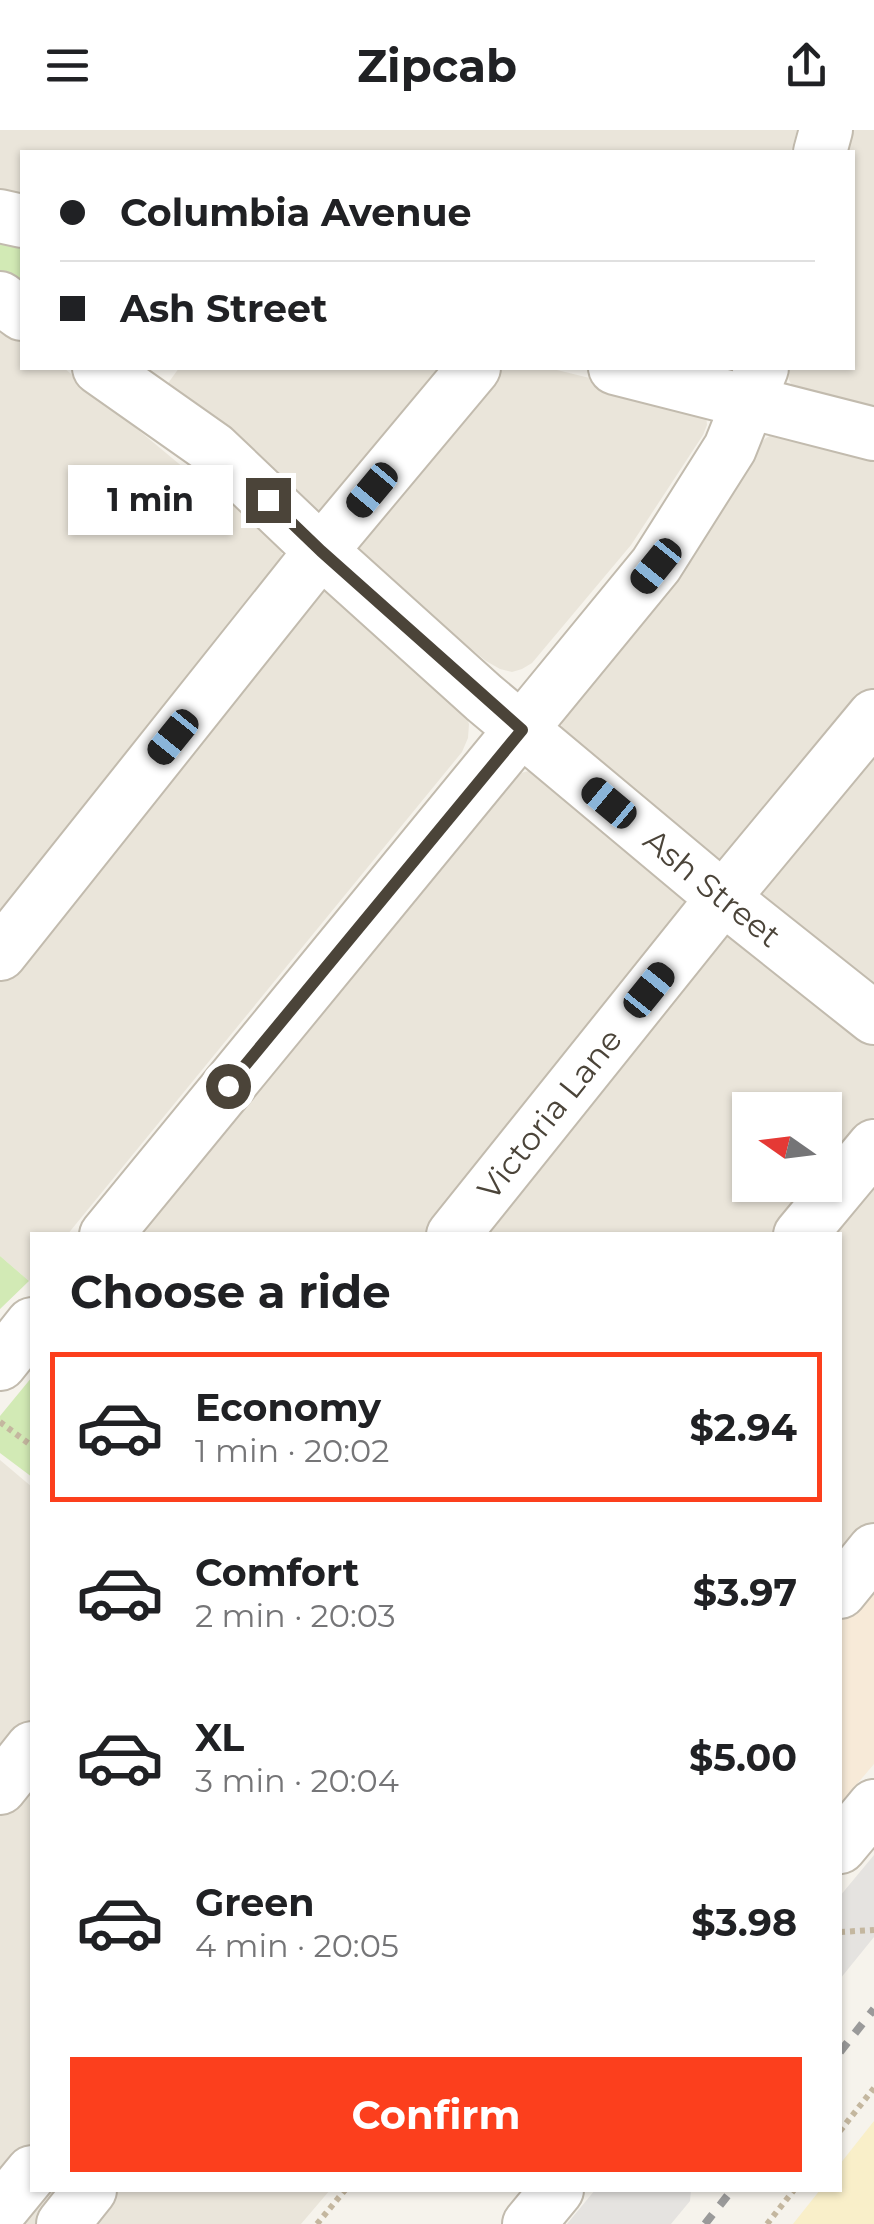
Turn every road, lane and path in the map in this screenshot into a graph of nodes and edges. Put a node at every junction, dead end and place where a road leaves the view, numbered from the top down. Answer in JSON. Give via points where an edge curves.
{"nodes":[{"id":1,"x":102,"y":370,"type":"edge"},
{"id":2,"x":472,"y":370,"type":"edge"},
{"id":3,"x":632,"y":370,"type":"edge"},
{"id":4,"x":756,"y":385,"type":"edge"},
{"id":5,"x":874,"y":434,"type":"edge"},
{"id":6,"x":321,"y":551,"type":"junction"},
{"id":7,"x":874,"y":716,"type":"edge"},
{"id":8,"x":522,"y":730,"type":"junction"},
{"id":9,"x":723,"y":898,"type":"junction"},
{"id":10,"x":0,"y":954,"type":"edge"},
{"id":11,"x":874,"y":1018,"type":"edge"},
{"id":12,"x":874,"y":1146,"type":"edge"},
{"id":13,"x":108,"y":1232,"type":"edge"},
{"id":14,"x":455,"y":1232,"type":"edge"},
{"id":15,"x":802,"y":1232,"type":"edge"},
{"id":16,"x":30,"y":1326,"type":"edge"},
{"id":17,"x":0,"y":1364,"type":"edge"},
{"id":18,"x":0,"y":1422,"type":"edge"},
{"id":19,"x":30,"y":1444,"type":"edge"},
{"id":20,"x":874,"y":1550,"type":"edge"},
{"id":21,"x":842,"y":1590,"type":"edge"},
{"id":22,"x":30,"y":1750,"type":"edge"},
{"id":23,"x":0,"y":1788,"type":"edge"},
{"id":24,"x":874,"y":1806,"type":"edge"},
{"id":25,"x":842,"y":1846,"type":"edge"},
{"id":26,"x":874,"y":1930,"type":"edge"},
{"id":27,"x":842,"y":1932,"type":"edge"},
{"id":28,"x":874,"y":2088,"type":"edge"},
{"id":29,"x":842,"y":2128,"type":"edge"},
{"id":30,"x":30,"y":2174,"type":"edge"},
{"id":31,"x":88,"y":2192,"type":"edge"},
{"id":32,"x":344,"y":2192,"type":"edge"},
{"id":33,"x":555,"y":2192,"type":"edge"},
{"id":34,"x":792,"y":2192,"type":"edge"},
{"id":35,"x":0,"y":2210,"type":"edge"},
{"id":36,"x":63,"y":2224,"type":"edge"},
{"id":37,"x":317,"y":2224,"type":"edge"},
{"id":38,"x":529,"y":2224,"type":"edge"},
{"id":39,"x":767,"y":2224,"type":"edge"}],
"edges":[{"from":1,"to":6,"type":"street","name":"Ash Street","via":[[214,449]]},
{"from":2,"to":6,"type":"street"},
{"from":3,"to":4,"type":"street"},
{"from":4,"to":5,"type":"street"},
{"from":4,"to":8,"type":"street","via":[[730,448],[656,566]]},
{"from":6,"to":8,"type":"street","name":"Ash Street"},
{"from":6,"to":10,"type":"street"},
{"from":7,"to":9,"type":"street","name":"Victoria Lane"},
{"from":8,"to":9,"type":"street","name":"Ash Street"},
{"from":8,"to":13,"type":"street"},
{"from":9,"to":11,"type":"street","name":"Ash Street"},
{"from":9,"to":14,"type":"street","name":"Victoria Lane"},
{"from":12,"to":15,"type":"street"},
{"from":16,"to":17,"type":"street"},
{"from":18,"to":19,"type":"path"},
{"from":20,"to":21,"type":"street"},
{"from":22,"to":23,"type":"street"},
{"from":24,"to":25,"type":"street"},
{"from":26,"to":27,"type":"path"},
{"from":28,"to":29,"type":"path"},
{"from":30,"to":35,"type":"street"},
{"from":31,"to":36,"type":"street"},
{"from":32,"to":37,"type":"path"},
{"from":33,"to":38,"type":"street"},
{"from":34,"to":39,"type":"path"}]}
